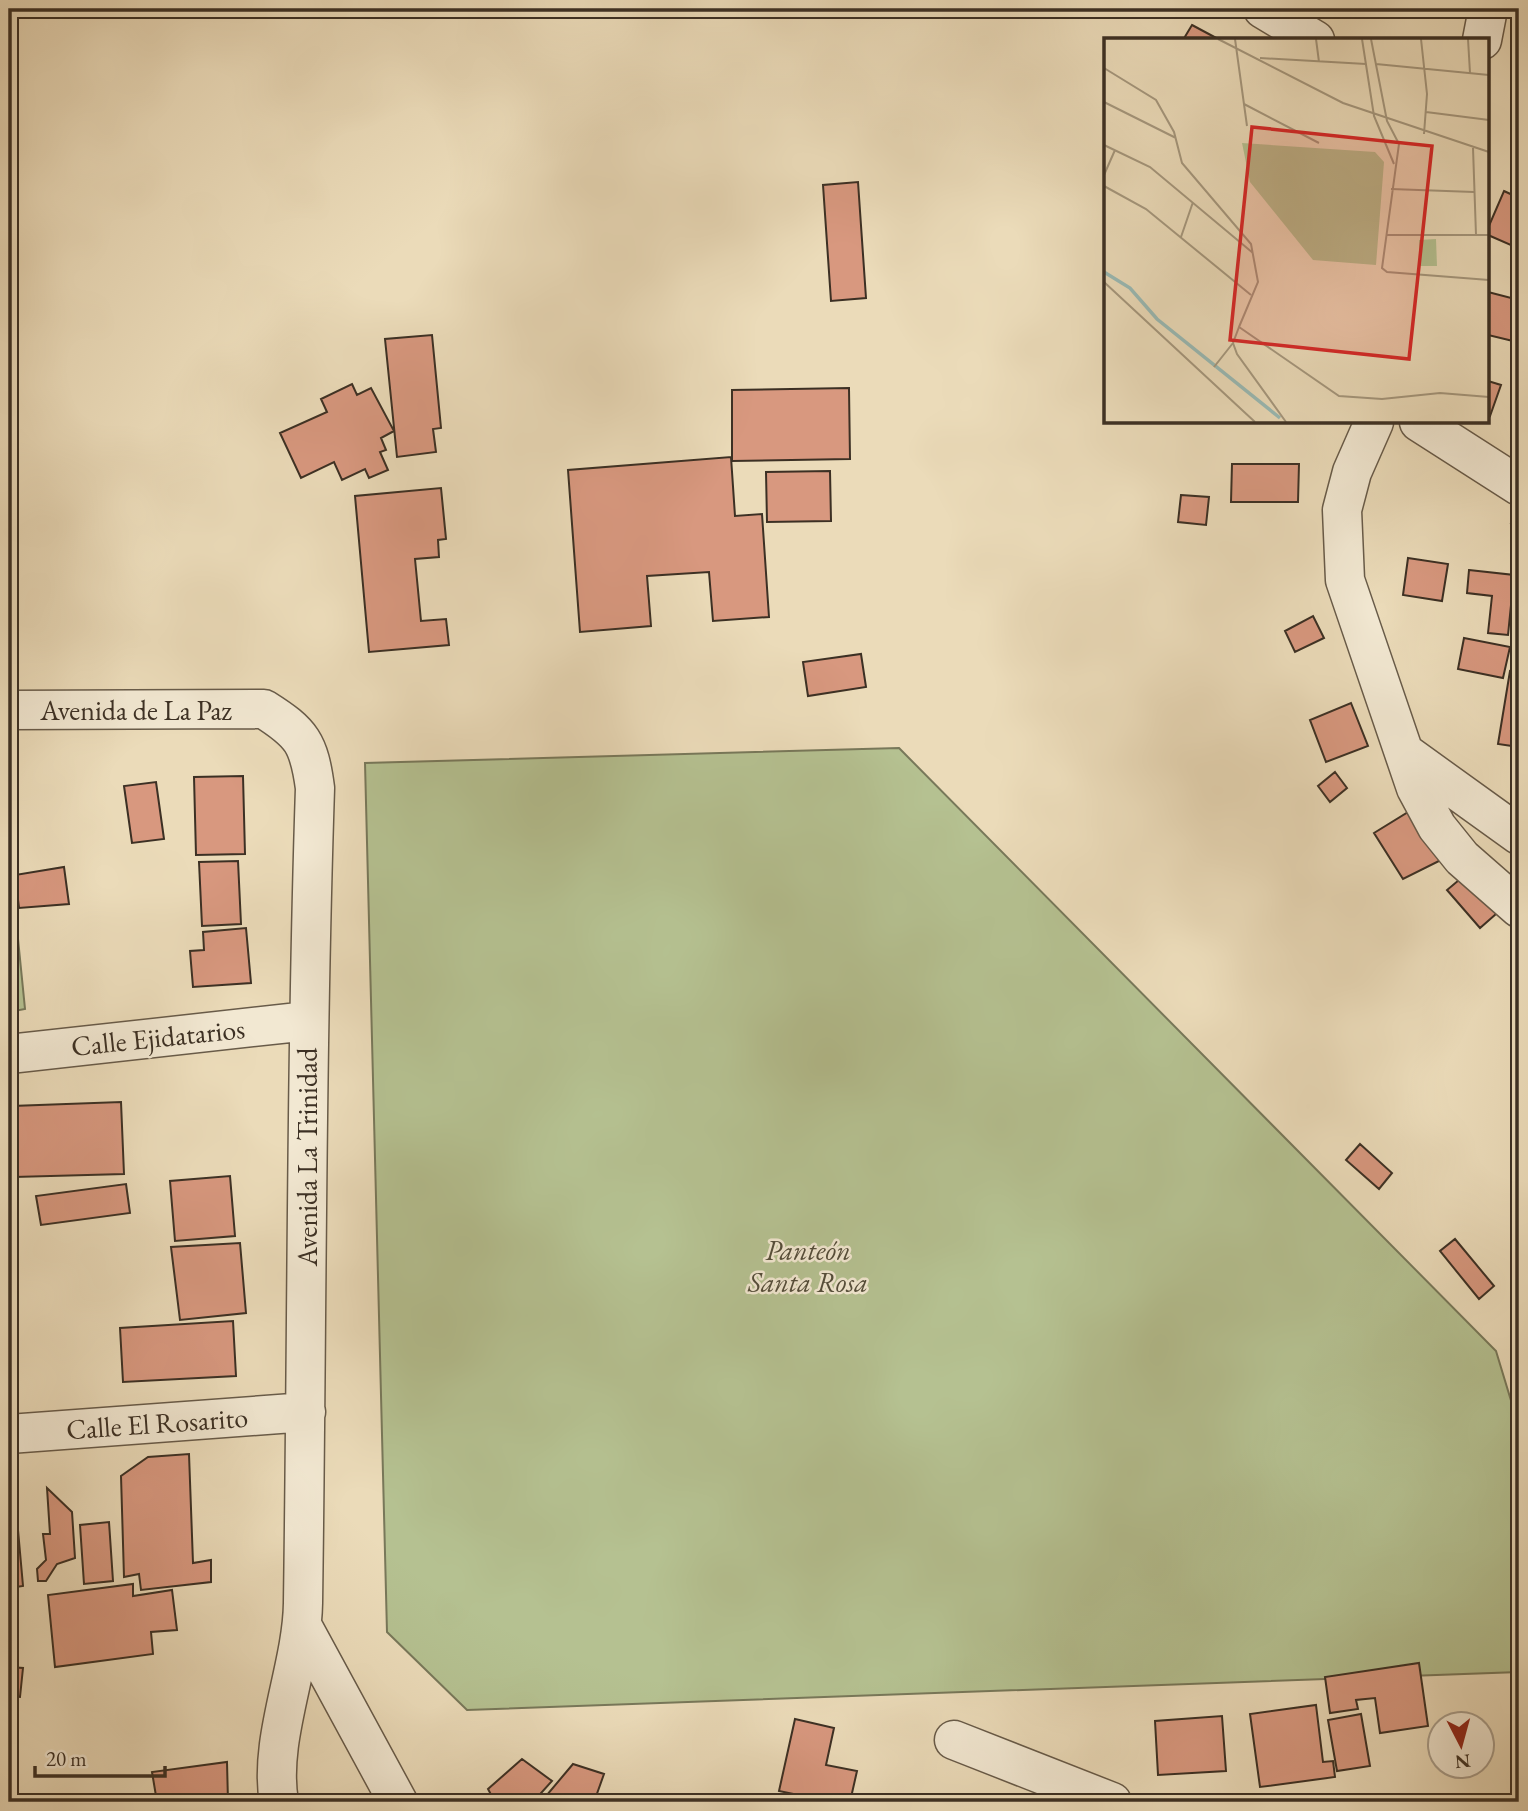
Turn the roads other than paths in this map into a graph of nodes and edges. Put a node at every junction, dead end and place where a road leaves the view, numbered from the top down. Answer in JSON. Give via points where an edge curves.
{"nodes":[{"id":1,"x":1263,"y":9,"type":"edge"},
{"id":2,"x":1488,"y":9,"type":"edge"},
{"id":3,"x":1312,"y":38,"type":"edge"},
{"id":4,"x":1482,"y":38,"type":"edge"},
{"id":5,"x":1373,"y":424,"type":"edge"},
{"id":6,"x":1422,"y":424,"type":"edge"},
{"id":7,"x":1519,"y":486,"type":"edge"},
{"id":8,"x":264,"y":709,"type":"joint"},
{"id":9,"x":9,"y":710,"type":"edge"},
{"id":10,"x":1405,"y":752,"type":"junction"},
{"id":11,"x":1519,"y":835,"type":"edge"},
{"id":12,"x":1519,"y":908,"type":"edge"},
{"id":13,"x":308,"y":1021,"type":"junction"},
{"id":14,"x":9,"y":1054,"type":"edge"},
{"id":15,"x":306,"y":1412,"type":"junction"},
{"id":16,"x":9,"y":1434,"type":"edge"},
{"id":17,"x":303,"y":1628,"type":"junction"},
{"id":18,"x":954,"y":1740,"type":"dead end"},
{"id":19,"x":279,"y":1802,"type":"edge"},
{"id":20,"x":398,"y":1802,"type":"edge"},
{"id":21,"x":1112,"y":1802,"type":"edge"}],
"edges":[{"from":1,"to":3,"type":"street"},
{"from":2,"to":4,"type":"street"},
{"from":5,"to":10,"type":"street","via":[[1352,471],[1342,510],[1341,544],[1345,580]]},
{"from":6,"to":7,"type":"street"},
{"from":8,"to":9,"type":"street","name":"Avenida de La Paz"},
{"from":8,"to":13,"type":"street","name":"Avenida La Trinidad","via":[[295,729],[306,744],[314,776]]},
{"from":10,"to":11,"type":"street"},
{"from":10,"to":12,"type":"street","via":[[1416,788],[1437,827],[1462,858]]},
{"from":13,"to":14,"type":"street","name":"Calle Ejidatarios"},
{"from":13,"to":15,"type":"street","name":"Avenida La Trinidad"},
{"from":15,"to":16,"type":"street","name":"Calle El Rosarito"},
{"from":15,"to":17,"type":"street","name":"Avenida La Trinidad"},
{"from":17,"to":19,"type":"street","name":"Avenida La Trinidad","via":[[279,1756]]},
{"from":17,"to":20,"type":"street","name":"Avenida La Trinidad"},
{"from":18,"to":21,"type":"street"}]}
